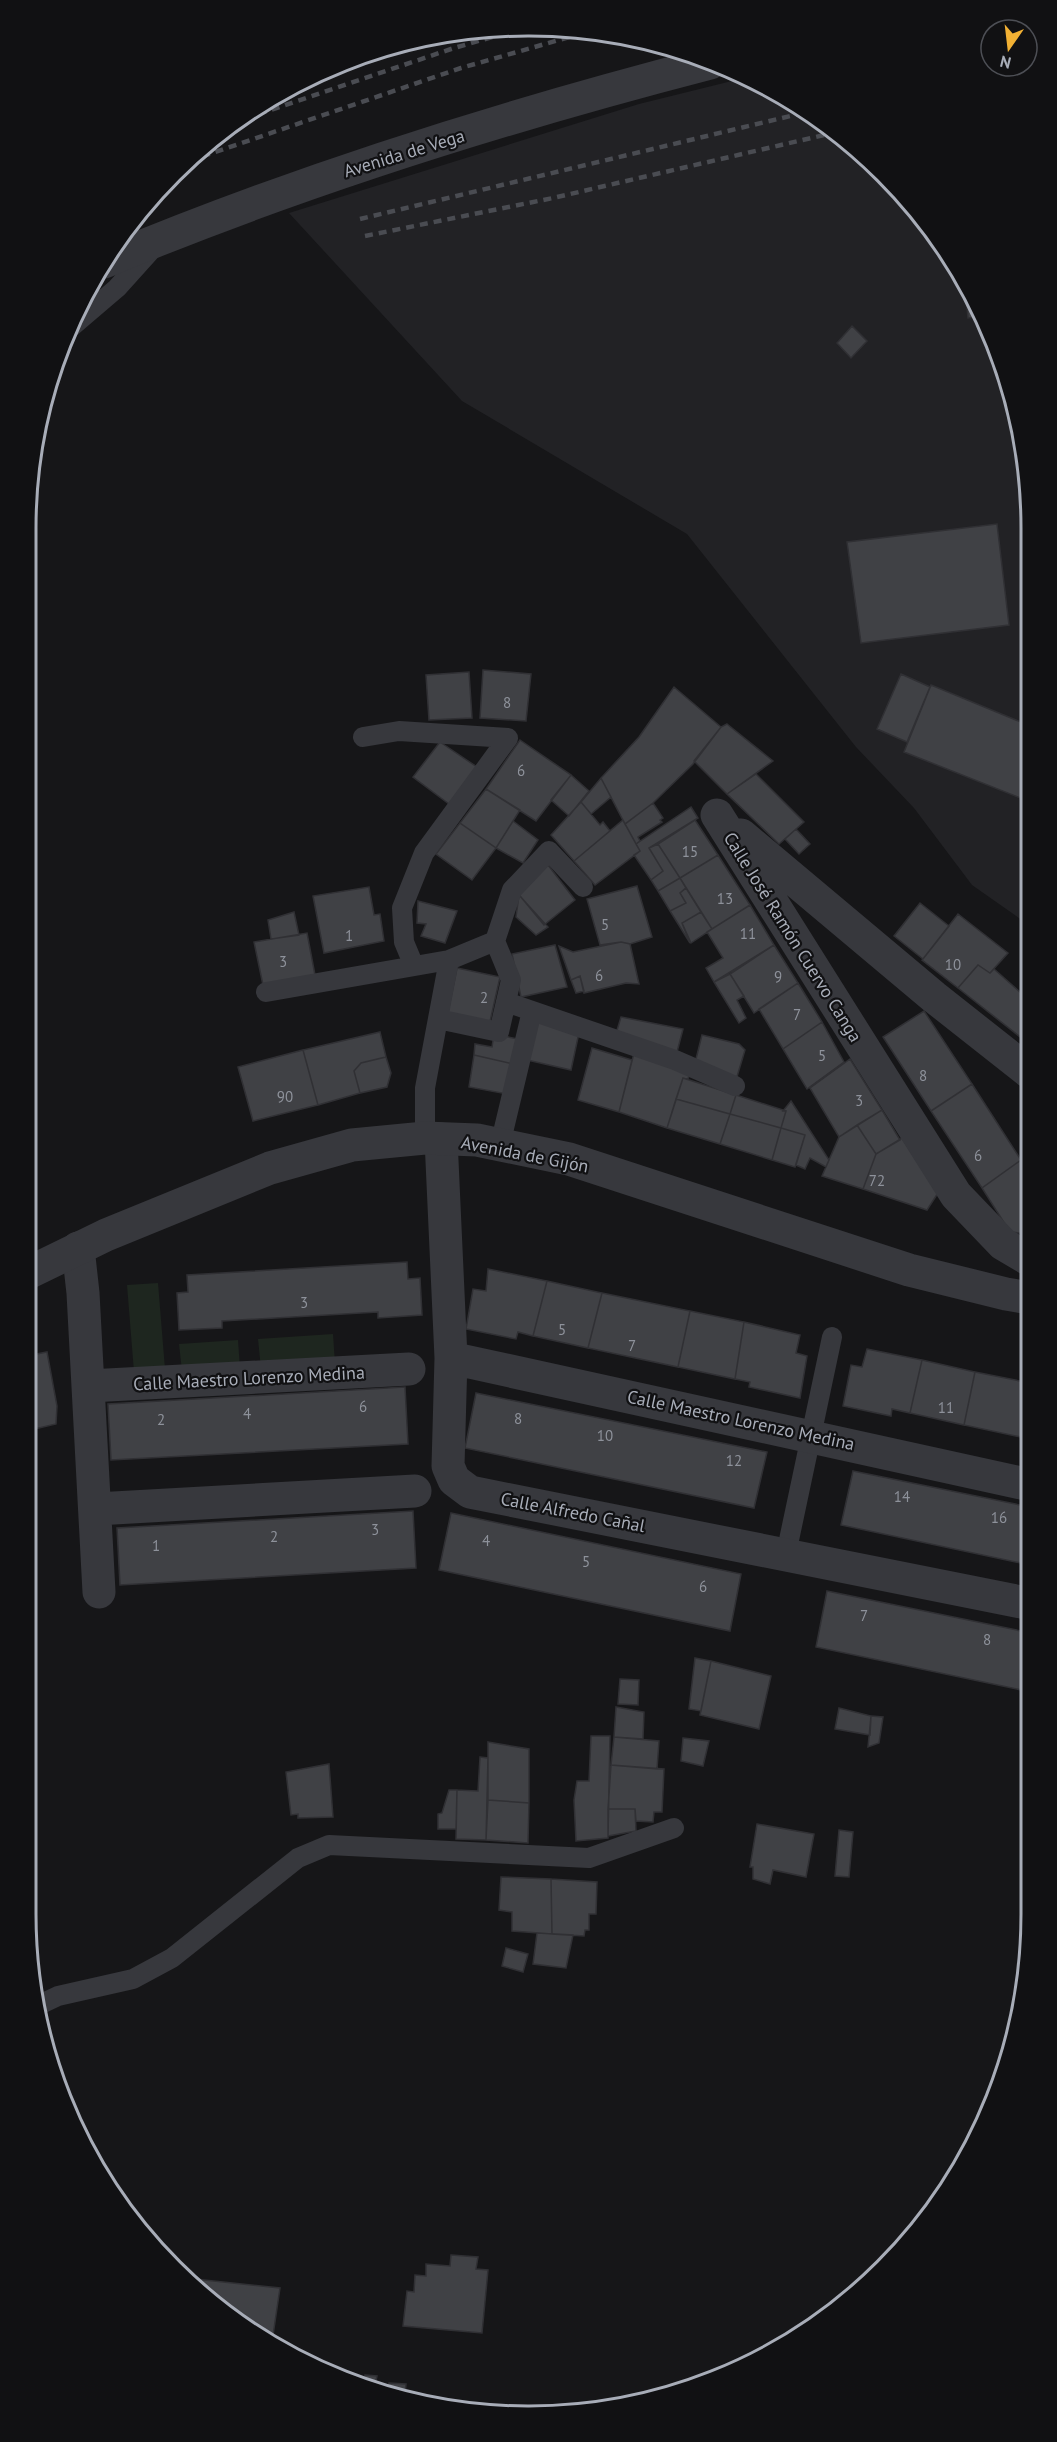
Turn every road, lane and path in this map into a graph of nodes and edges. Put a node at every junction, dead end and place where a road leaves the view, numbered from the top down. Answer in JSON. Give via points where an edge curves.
{"nodes":[{"id":1,"x":698,"y":66,"type":"edge"},
{"id":2,"x":160,"y":240,"type":"junction"},
{"id":3,"x":118,"y":256,"type":"edge"},
{"id":4,"x":85,"y":315,"type":"edge"},
{"id":5,"x":363,"y":737,"type":"dead end"},
{"id":6,"x":583,"y":887,"type":"dead end"},
{"id":7,"x":495,"y":941,"type":"junction"},
{"id":8,"x":449,"y":960,"type":"junction"},
{"id":9,"x":414,"y":966,"type":"junction"},
{"id":10,"x":266,"y":992,"type":"dead end"},
{"id":11,"x":506,"y":1002,"type":"junction"},
{"id":12,"x":532,"y":1011,"type":"junction"},
{"id":13,"x":438,"y":1019,"type":"junction"},
{"id":14,"x":1021,"y":1066,"type":"edge"},
{"id":15,"x":735,"y":1086,"type":"dead end"},
{"id":16,"x":433,"y":1138,"type":"junction"},
{"id":17,"x":500,"y":1145,"type":"junction"},
{"id":18,"x":78,"y":1248,"type":"junction"},
{"id":19,"x":1021,"y":1255,"type":"edge"},
{"id":20,"x":36,"y":1269,"type":"edge"},
{"id":21,"x":1021,"y":1296,"type":"edge"},
{"id":22,"x":832,"y":1337,"type":"dead end"},
{"id":23,"x":451,"y":1358,"type":"junction"},
{"id":24,"x":409,"y":1369,"type":"dead end"},
{"id":25,"x":89,"y":1386,"type":"junction"},
{"id":26,"x":810,"y":1435,"type":"junction"},
{"id":27,"x":1021,"y":1483,"type":"edge"},
{"id":28,"x":415,"y":1491,"type":"dead end"},
{"id":29,"x":96,"y":1509,"type":"junction"},
{"id":30,"x":786,"y":1554,"type":"junction"},
{"id":31,"x":99,"y":1592,"type":"dead end"},
{"id":32,"x":1021,"y":1602,"type":"edge"},
{"id":33,"x":674,"y":1828,"type":"dead end"},
{"id":34,"x":44,"y":2002,"type":"edge"}],
"edges":[{"from":1,"to":2,"type":"street","name":"Avenida de Vega","via":[[338,173]]},
{"from":2,"to":3,"type":"street","name":"Avenida de Vega"},
{"from":2,"to":4,"type":"lane","via":[[117,288]]},
{"from":5,"to":9,"type":"lane","via":[[399,731],[508,738],[424,853],[402,908],[404,942]]},
{"from":6,"to":7,"type":"lane","via":[[549,851],[512,890]]},
{"from":7,"to":8,"type":"lane"},
{"from":7,"to":11,"type":"lane","via":[[511,980]]},
{"from":8,"to":9,"type":"lane"},
{"from":8,"to":13,"type":"lane"},
{"from":9,"to":10,"type":"lane"},
{"from":11,"to":12,"type":"lane"},
{"from":11,"to":13,"type":"lane","via":[[499,1032]]},
{"from":12,"to":15,"type":"lane","via":[[675,1060]]},
{"from":12,"to":17,"type":"lane"},
{"from":13,"to":16,"type":"lane","via":[[425,1088]]},
{"from":14,"to":19,"type":"street","name":"Calle José Ramón Cuervo Canga","via":[[717,815],[956,1195],[1003,1244]]},
{"from":16,"to":17,"type":"street","name":"Avenida de Gijón"},
{"from":16,"to":18,"type":"street","name":"Avenida de Gijón","via":[[352,1145],[270,1168]]},
{"from":16,"to":23,"type":"street","name":"Calle Alfredo Cañal"},
{"from":17,"to":21,"type":"street","name":"Avenida de Gijón","via":[[569,1159],[909,1270]]},
{"from":18,"to":20,"type":"street","name":"Avenida de Gijón"},
{"from":18,"to":25,"type":"street"},
{"from":22,"to":26,"type":"lane"},
{"from":23,"to":26,"type":"street","name":"Calle Maestro Lorenzo Medina"},
{"from":23,"to":30,"type":"street","name":"Calle Alfredo Cañal","via":[[448,1466],[454,1479],[470,1492]]},
{"from":24,"to":25,"type":"street","name":"Calle Maestro Lorenzo Medina"},
{"from":25,"to":29,"type":"street"},
{"from":26,"to":27,"type":"street","name":"Calle Maestro Lorenzo Medina"},
{"from":26,"to":30,"type":"lane"},
{"from":28,"to":29,"type":"street"},
{"from":29,"to":31,"type":"street"},
{"from":30,"to":32,"type":"street","name":"Calle Alfredo Cañal"},
{"from":33,"to":34,"type":"lane","via":[[589,1858],[329,1845],[297,1858],[172,1958],[134,1979]]}]}
